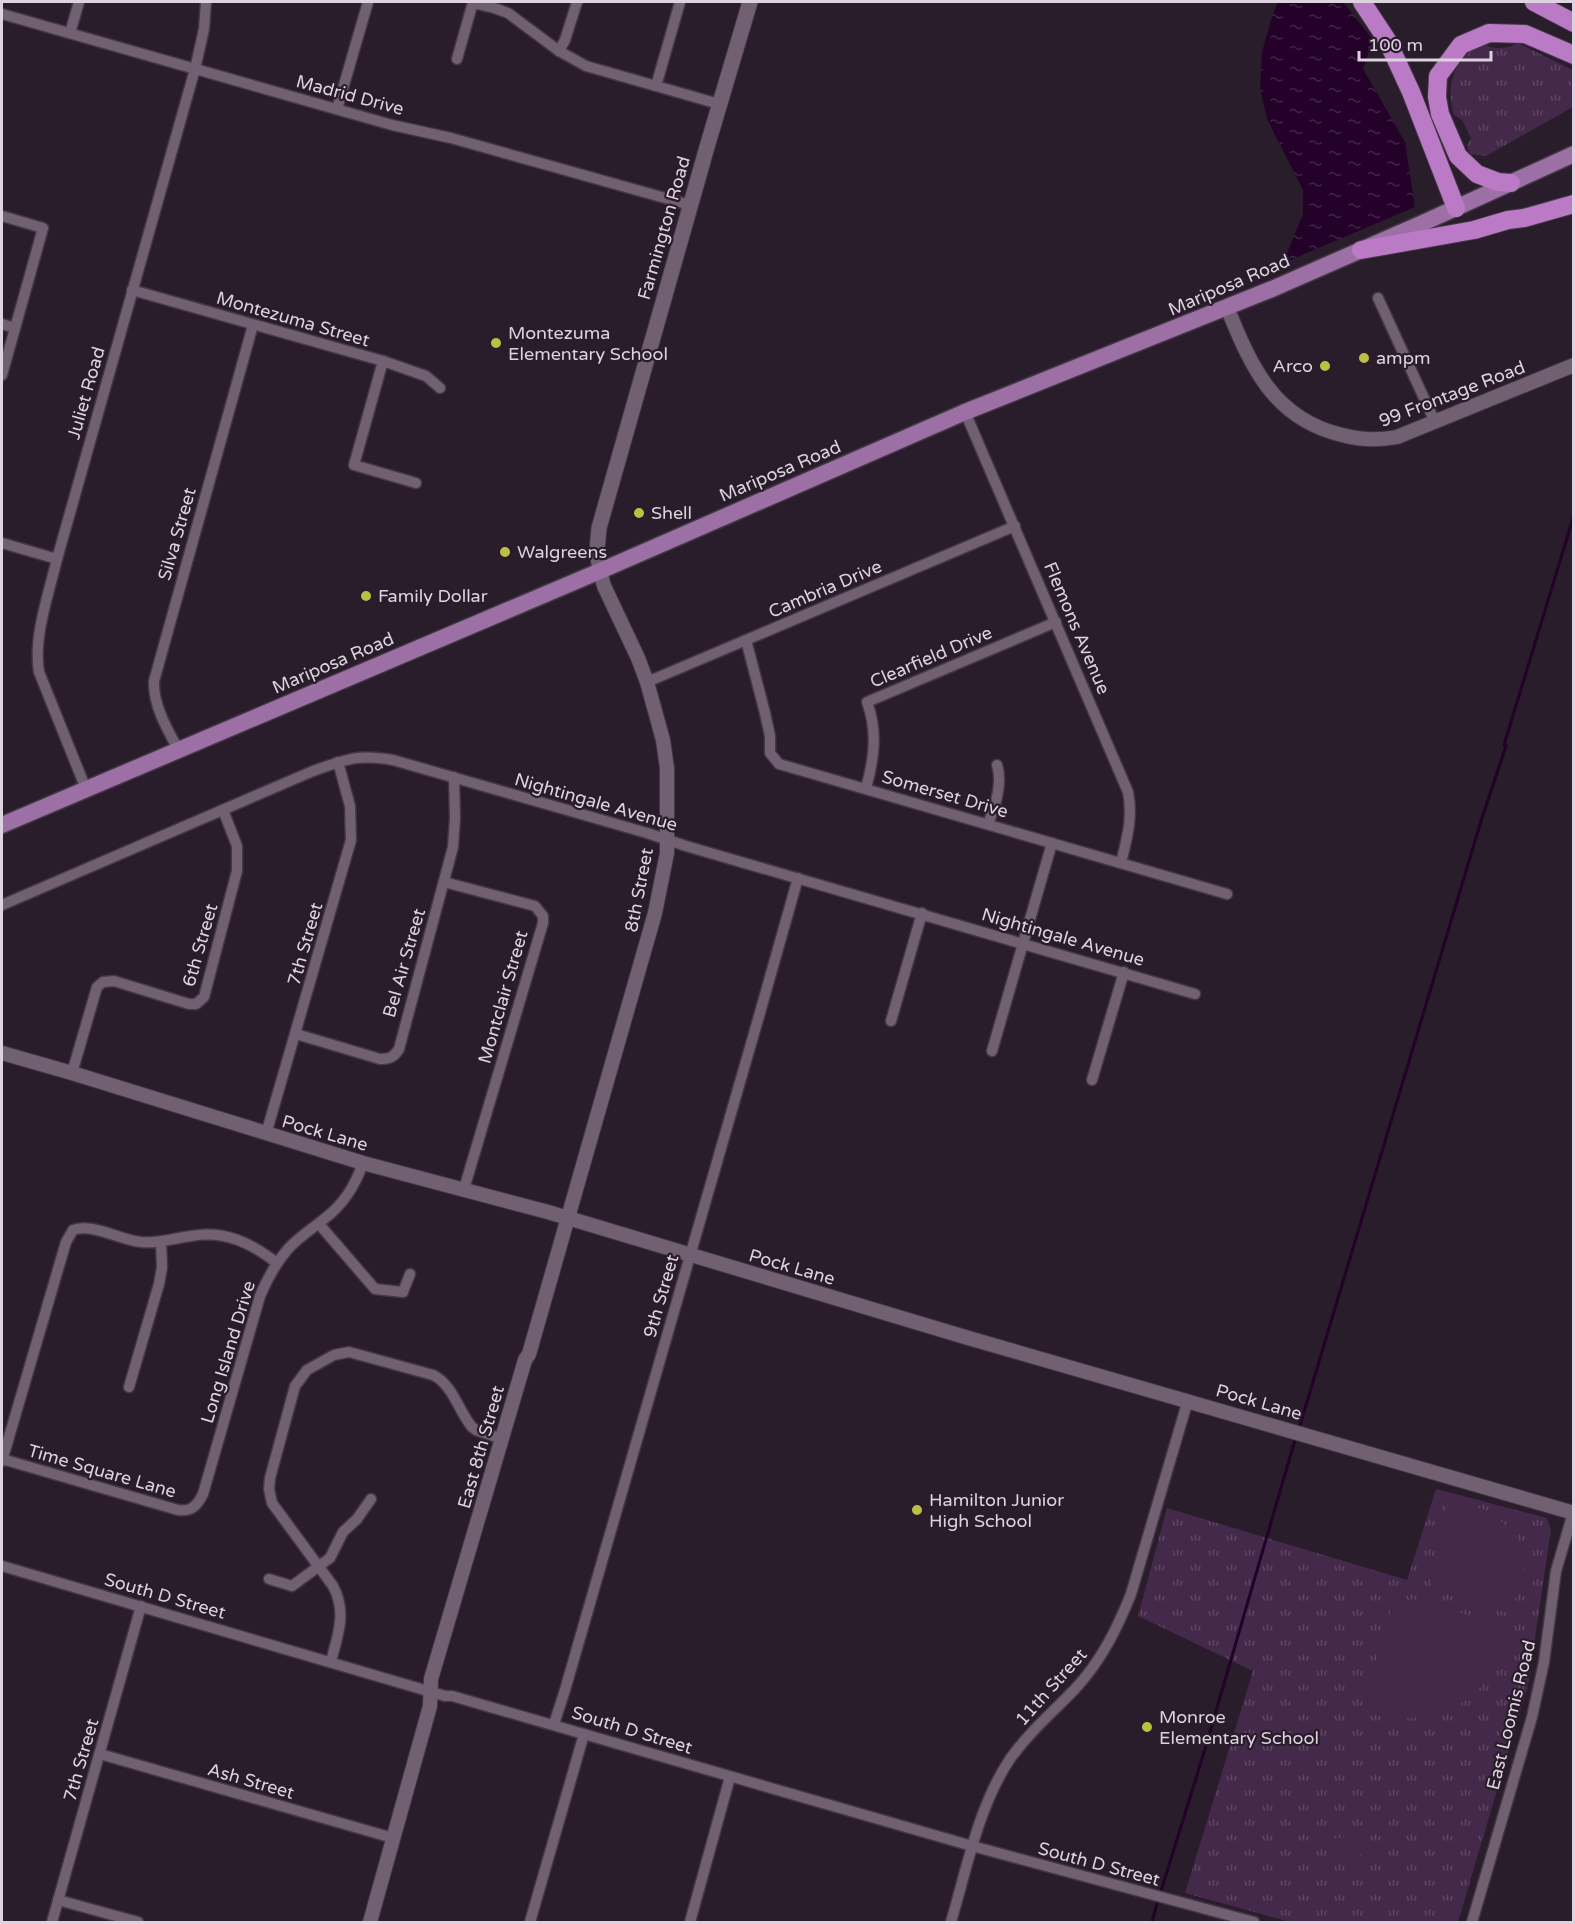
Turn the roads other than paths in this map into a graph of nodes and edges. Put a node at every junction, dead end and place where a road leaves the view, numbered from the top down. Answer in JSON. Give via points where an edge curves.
{"nodes":[{"id":1,"x":79,"y":2,"type":"edge"},
{"id":2,"x":206,"y":2,"type":"edge"},
{"id":3,"x":368,"y":2,"type":"edge"},
{"id":4,"x":473,"y":2,"type":"edge"},
{"id":5,"x":577,"y":2,"type":"edge"},
{"id":6,"x":680,"y":2,"type":"edge"},
{"id":7,"x":750,"y":2,"type":"edge"},
{"id":8,"x":1362,"y":2,"type":"edge"},
{"id":9,"x":1534,"y":2,"type":"edge"},
{"id":10,"x":2,"y":14,"type":"edge"},
{"id":11,"x":1574,"y":22,"type":"edge"},
{"id":12,"x":70,"y":33,"type":"junction"},
{"id":13,"x":558,"y":51,"type":"junction"},
{"id":14,"x":1574,"y":55,"type":"edge"},
{"id":15,"x":457,"y":59,"type":"dead end"},
{"id":16,"x":195,"y":69,"type":"junction"},
{"id":17,"x":656,"y":86,"type":"junction"},
{"id":18,"x":719,"y":104,"type":"junction"},
{"id":19,"x":337,"y":109,"type":"junction"},
{"id":20,"x":1574,"y":154,"type":"edge"},
{"id":21,"x":1511,"y":183,"type":"junction"},
{"id":22,"x":1574,"y":204,"type":"edge"},
{"id":23,"x":690,"y":205,"type":"junction"},
{"id":24,"x":1456,"y":208,"type":"junction"},
{"id":25,"x":2,"y":216,"type":"edge"},
{"id":26,"x":1361,"y":250,"type":"junction"},
{"id":27,"x":132,"y":290,"type":"junction"},
{"id":28,"x":1378,"y":298,"type":"dead end"},
{"id":29,"x":1227,"y":307,"type":"junction"},
{"id":30,"x":2,"y":324,"type":"edge"},
{"id":31,"x":253,"y":325,"type":"junction"},
{"id":32,"x":15,"y":328,"type":"junction"},
{"id":33,"x":383,"y":361,"type":"junction"},
{"id":34,"x":1574,"y":365,"type":"edge"},
{"id":35,"x":2,"y":375,"type":"edge"},
{"id":36,"x":440,"y":388,"type":"dead end"},
{"id":37,"x":966,"y":412,"type":"junction"},
{"id":38,"x":1435,"y":422,"type":"junction"},
{"id":39,"x":416,"y":483,"type":"dead end"},
{"id":40,"x":1015,"y":526,"type":"junction"},
{"id":41,"x":2,"y":543,"type":"edge"},
{"id":42,"x":57,"y":559,"type":"junction"},
{"id":43,"x":600,"y":571,"type":"junction"},
{"id":44,"x":1056,"y":622,"type":"junction"},
{"id":45,"x":746,"y":640,"type":"junction"},
{"id":46,"x":647,"y":682,"type":"junction"},
{"id":47,"x":178,"y":749,"type":"junction"},
{"id":48,"x":338,"y":762,"type":"junction"},
{"id":49,"x":997,"y":765,"type":"dead end"},
{"id":50,"x":454,"y":777,"type":"junction"},
{"id":51,"x":866,"y":788,"type":"junction"},
{"id":52,"x":86,"y":789,"type":"junction"},
{"id":53,"x":223,"y":810,"type":"junction"},
{"id":54,"x":988,"y":824,"type":"junction"},
{"id":55,"x":2,"y":825,"type":"edge"},
{"id":56,"x":666,"y":839,"type":"junction"},
{"id":57,"x":1052,"y":843,"type":"junction"},
{"id":58,"x":1121,"y":863,"type":"junction"},
{"id":59,"x":798,"y":878,"type":"junction"},
{"id":60,"x":444,"y":882,"type":"junction"},
{"id":61,"x":1227,"y":894,"type":"dead end"},
{"id":62,"x":2,"y":904,"type":"edge"},
{"id":63,"x":922,"y":913,"type":"junction"},
{"id":64,"x":1023,"y":942,"type":"junction"},
{"id":65,"x":1124,"y":972,"type":"junction"},
{"id":66,"x":1195,"y":994,"type":"dead end"},
{"id":67,"x":891,"y":1021,"type":"dead end"},
{"id":68,"x":296,"y":1034,"type":"junction"},
{"id":69,"x":992,"y":1051,"type":"dead end"},
{"id":70,"x":2,"y":1053,"type":"edge"},
{"id":71,"x":72,"y":1073,"type":"junction"},
{"id":72,"x":1092,"y":1080,"type":"dead end"},
{"id":73,"x":266,"y":1134,"type":"junction"},
{"id":74,"x":363,"y":1162,"type":"junction"},
{"id":75,"x":464,"y":1189,"type":"junction"},
{"id":76,"x":568,"y":1218,"type":"junction"},
{"id":77,"x":319,"y":1224,"type":"junction"},
{"id":78,"x":161,"y":1242,"type":"junction"},
{"id":79,"x":690,"y":1255,"type":"junction"},
{"id":80,"x":277,"y":1263,"type":"junction"},
{"id":81,"x":410,"y":1274,"type":"dead end"},
{"id":82,"x":129,"y":1387,"type":"dead end"},
{"id":83,"x":1188,"y":1400,"type":"junction"},
{"id":84,"x":502,"y":1439,"type":"junction"},
{"id":85,"x":2,"y":1460,"type":"edge"},
{"id":86,"x":371,"y":1499,"type":"dead end"},
{"id":87,"x":193,"y":1509,"type":"joint"},
{"id":88,"x":1573,"y":1513,"type":"edge"},
{"id":89,"x":2,"y":1566,"type":"edge"},
{"id":90,"x":319,"y":1567,"type":"junction"},
{"id":91,"x":269,"y":1579,"type":"dead end"},
{"id":92,"x":141,"y":1606,"type":"junction"},
{"id":93,"x":331,"y":1662,"type":"junction"},
{"id":94,"x":431,"y":1689,"type":"junction"},
{"id":95,"x":554,"y":1724,"type":"junction"},
{"id":96,"x":584,"y":1734,"type":"junction"},
{"id":97,"x":100,"y":1754,"type":"junction"},
{"id":98,"x":730,"y":1777,"type":"junction"},
{"id":99,"x":393,"y":1838,"type":"junction"},
{"id":100,"x":972,"y":1846,"type":"junction"},
{"id":101,"x":58,"y":1900,"type":"junction"},
{"id":102,"x":1242,"y":1921,"type":"edge"},
{"id":103,"x":52,"y":1923,"type":"edge"},
{"id":104,"x":138,"y":1923,"type":"edge"},
{"id":105,"x":370,"y":1923,"type":"edge"},
{"id":106,"x":530,"y":1923,"type":"edge"},
{"id":107,"x":690,"y":1923,"type":"edge"},
{"id":108,"x":951,"y":1923,"type":"edge"},
{"id":109,"x":1254,"y":1923,"type":"edge"},
{"id":110,"x":1472,"y":1923,"type":"edge"}],
"edges":[{"from":1,"to":12,"type":"street"},
{"from":2,"to":16,"type":"street","name":"Juliet Road"},
{"from":3,"to":19,"type":"street"},
{"from":4,"to":13,"type":"street","via":[[508,14]]},
{"from":4,"to":15,"type":"street"},
{"from":5,"to":13,"type":"street"},
{"from":6,"to":17,"type":"street"},
{"from":7,"to":18,"type":"main road","name":"Farmington Road"},
{"from":8,"to":24,"type":"highway","via":[[1387,40],[1411,92]]},
{"from":9,"to":11,"type":"highway"},
{"from":10,"to":12,"type":"street","name":"Madrid Drive"},
{"from":12,"to":16,"type":"street","name":"Madrid Drive"},
{"from":13,"to":17,"type":"street","via":[[586,66]]},
{"from":14,"to":21,"type":"highway","via":[[1525,34],[1489,33],[1461,45],[1438,76],[1440,114],[1458,156],[1477,174]]},
{"from":16,"to":19,"type":"street","name":"Madrid Drive"},
{"from":16,"to":27,"type":"street","name":"Juliet Road"},
{"from":17,"to":18,"type":"street"},
{"from":18,"to":23,"type":"main road","name":"Farmington Road"},
{"from":19,"to":23,"type":"street","name":"Madrid Drive"},
{"from":20,"to":21,"type":"main road","name":"Mariposa Road"},
{"from":21,"to":24,"type":"main road","name":"Mariposa Road"},
{"from":22,"to":26,"type":"highway","via":[[1474,230]]},
{"from":23,"to":43,"type":"main road","name":"Farmington Road","via":[[599,528]]},
{"from":24,"to":26,"type":"main road","name":"Mariposa Road"},
{"from":25,"to":32,"type":"street","via":[[43,228]]},
{"from":26,"to":29,"type":"main road","name":"Mariposa Road"},
{"from":27,"to":31,"type":"street","name":"Montezuma Street"},
{"from":27,"to":42,"type":"street","name":"Juliet Road"},
{"from":28,"to":38,"type":"street"},
{"from":29,"to":37,"type":"main road","name":"Mariposa Road"},
{"from":29,"to":38,"type":"street","name":"99 Frontage Road","via":[[1257,372],[1278,400],[1298,417],[1328,432],[1380,441]]},
{"from":30,"to":32,"type":"street"},
{"from":31,"to":33,"type":"street","name":"Montezuma Street"},
{"from":31,"to":47,"type":"street","name":"Silva Street","via":[[154,681],[158,706]]},
{"from":32,"to":35,"type":"street"},
{"from":33,"to":36,"type":"street","name":"Montezuma Street","via":[[426,376]]},
{"from":33,"to":39,"type":"street","via":[[354,465]]},
{"from":34,"to":38,"type":"street","name":"99 Frontage Road"},
{"from":37,"to":40,"type":"street","name":"Flemons Avenue"},
{"from":37,"to":43,"type":"main road","name":"Mariposa Road"},
{"from":40,"to":44,"type":"street","name":"Flemons Avenue"},
{"from":40,"to":45,"type":"street","name":"Cambria Drive"},
{"from":41,"to":42,"type":"street"},
{"from":42,"to":52,"type":"street","name":"Juliet Road","via":[[39,632],[38,664]]},
{"from":43,"to":46,"type":"street","name":"8th Street"},
{"from":43,"to":47,"type":"main road","name":"Mariposa Road"},
{"from":44,"to":51,"type":"street","name":"Clearfield Drive","via":[[867,702],[875,739]]},
{"from":44,"to":58,"type":"street","name":"Flemons Avenue","via":[[1128,792],[1130,826]]},
{"from":45,"to":46,"type":"street","name":"Cambria Drive"},
{"from":45,"to":51,"type":"street","name":"Somerset Drive","via":[[775,762]]},
{"from":46,"to":56,"type":"street","name":"8th Street","via":[[668,768]]},
{"from":47,"to":52,"type":"main road","name":"Mariposa Road"},
{"from":48,"to":50,"type":"street","name":"Nightingale Avenue","via":[[373,757]]},
{"from":48,"to":53,"type":"street","name":"Nightingale Avenue"},
{"from":48,"to":68,"type":"street","name":"7th Street","via":[[350,806],[351,840]]},
{"from":49,"to":54,"type":"street","via":[[996,799]]},
{"from":50,"to":56,"type":"street","name":"Nightingale Avenue"},
{"from":50,"to":60,"type":"street","name":"Bel Air Street","via":[[453,847]]},
{"from":51,"to":54,"type":"street","name":"Somerset Drive"},
{"from":52,"to":55,"type":"main road","name":"Mariposa Road"},
{"from":53,"to":62,"type":"street","name":"Nightingale Avenue"},
{"from":53,"to":71,"type":"street","name":"6th Street","via":[[237,846],[237,871],[204,997],[189,1004],[114,981],[103,982],[98,987]]},
{"from":54,"to":57,"type":"street","name":"Somerset Drive"},
{"from":56,"to":59,"type":"street","name":"Nightingale Avenue"},
{"from":56,"to":76,"type":"street","name":"8th Street","via":[[655,913]]},
{"from":57,"to":58,"type":"street","name":"Somerset Drive"},
{"from":57,"to":64,"type":"street"},
{"from":58,"to":61,"type":"street","name":"Somerset Drive"},
{"from":59,"to":63,"type":"street","name":"Nightingale Avenue"},
{"from":59,"to":79,"type":"street","name":"9th Street"},
{"from":60,"to":68,"type":"street","name":"Bel Air Street","via":[[395,1055],[380,1059]]},
{"from":60,"to":75,"type":"street","name":"Montclair Street","via":[[535,906],[543,916]]},
{"from":63,"to":64,"type":"street","name":"Nightingale Avenue"},
{"from":63,"to":67,"type":"street"},
{"from":64,"to":65,"type":"street","name":"Nightingale Avenue"},
{"from":64,"to":69,"type":"street"},
{"from":65,"to":66,"type":"street","name":"Nightingale Avenue"},
{"from":65,"to":72,"type":"street"},
{"from":68,"to":73,"type":"street","name":"7th Street"},
{"from":70,"to":71,"type":"street","name":"Pock Lane"},
{"from":71,"to":73,"type":"street","name":"Pock Lane"},
{"from":73,"to":74,"type":"street","name":"Pock Lane"},
{"from":74,"to":75,"type":"street","name":"Pock Lane"},
{"from":74,"to":77,"type":"street","name":"Long Island Drive","via":[[351,1191]]},
{"from":75,"to":76,"type":"street","name":"Pock Lane"},
{"from":76,"to":79,"type":"street","name":"Pock Lane"},
{"from":76,"to":84,"type":"street","name":"East 8th Street"},
{"from":77,"to":80,"type":"street","name":"Long Island Drive"},
{"from":77,"to":81,"type":"street","via":[[375,1289],[403,1292]]},
{"from":78,"to":80,"type":"street","via":[[193,1235],[223,1235],[249,1244]]},
{"from":78,"to":82,"type":"street","via":[[159,1284]]},
{"from":78,"to":85,"type":"street","via":[[142,1243],[87,1228],[73,1230],[66,1242]]},
{"from":79,"to":83,"type":"street","name":"Pock Lane"},
{"from":79,"to":95,"type":"street","name":"9th Street"},
{"from":80,"to":87,"type":"street","name":"Long Island Drive","via":[[260,1296],[203,1494]]},
{"from":83,"to":88,"type":"street","name":"Pock Lane"},
{"from":83,"to":100,"type":"street","name":"11th Street","via":[[1120,1622],[1090,1671],[1009,1762],[996,1784]]},
{"from":84,"to":90,"type":"street","via":[[472,1427],[447,1386],[433,1375],[349,1352],[334,1355],[307,1370],[296,1386],[269,1489],[275,1508]]},
{"from":84,"to":94,"type":"street","name":"East 8th Street"},
{"from":85,"to":87,"type":"street","name":"Time Square Lane","via":[[177,1510]]},
{"from":86,"to":90,"type":"street","via":[[343,1532],[330,1558]]},
{"from":88,"to":110,"type":"street","name":"East Loomis Road","via":[[1556,1571],[1534,1707]]},
{"from":89,"to":92,"type":"street","name":"South D Street"},
{"from":90,"to":91,"type":"street","via":[[292,1586]]},
{"from":90,"to":93,"type":"street","via":[[341,1603],[340,1629]]},
{"from":92,"to":93,"type":"street","name":"South D Street"},
{"from":92,"to":97,"type":"street","name":"7th Street"},
{"from":93,"to":94,"type":"street","name":"South D Street"},
{"from":94,"to":95,"type":"street","name":"South D Street"},
{"from":94,"to":99,"type":"street","name":"East 8th Street","via":[[428,1715]]},
{"from":95,"to":96,"type":"street","name":"South D Street"},
{"from":96,"to":98,"type":"street","name":"South D Street"},
{"from":96,"to":106,"type":"street"},
{"from":97,"to":99,"type":"street","name":"Ash Street"},
{"from":97,"to":101,"type":"street","name":"7th Street"},
{"from":98,"to":100,"type":"street","name":"South D Street"},
{"from":98,"to":107,"type":"street"},
{"from":99,"to":105,"type":"street","name":"East 8th Street"},
{"from":100,"to":102,"type":"street","name":"South D Street"},
{"from":100,"to":108,"type":"street","name":"11th Street"},
{"from":101,"to":103,"type":"street","name":"7th Street"},
{"from":101,"to":104,"type":"street"},
{"from":102,"to":109,"type":"street","name":"South D Street"}]}
